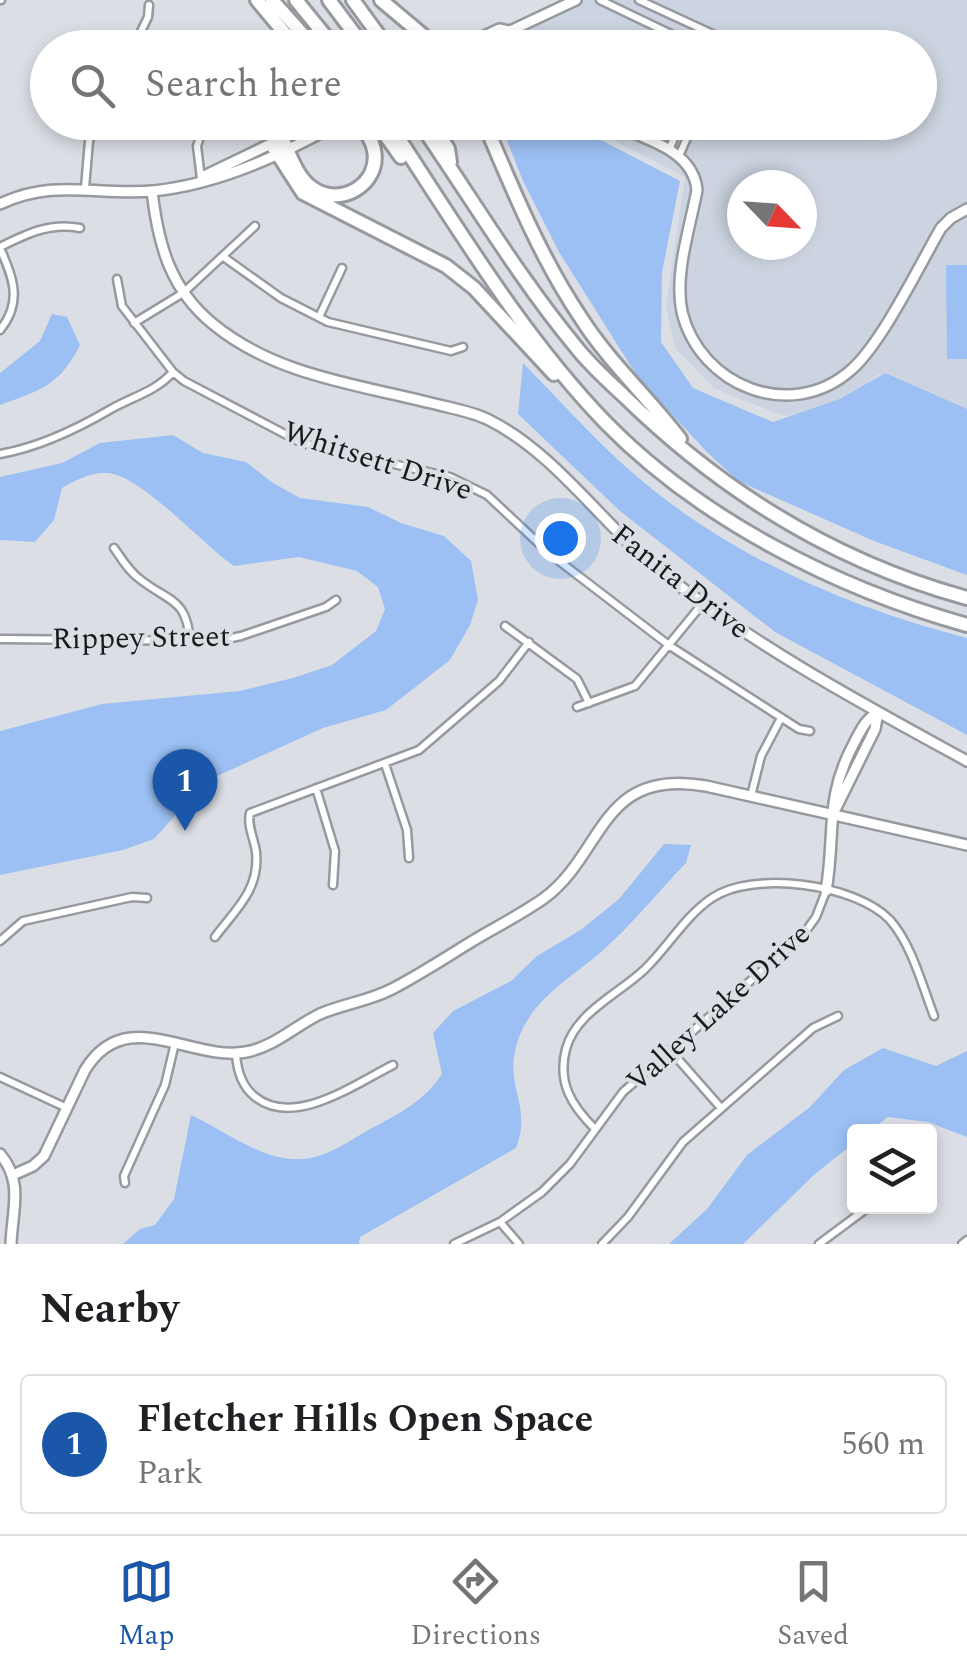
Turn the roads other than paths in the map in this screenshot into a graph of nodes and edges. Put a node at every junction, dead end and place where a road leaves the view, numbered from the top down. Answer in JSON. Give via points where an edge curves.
{"nodes":[{"id":1,"x":257,"y":0,"type":"edge"},
{"id":2,"x":272,"y":0,"type":"edge"},
{"id":3,"x":296,"y":0,"type":"edge"},
{"id":4,"x":329,"y":0,"type":"edge"},
{"id":5,"x":353,"y":0,"type":"edge"},
{"id":6,"x":381,"y":0,"type":"edge"},
{"id":7,"x":576,"y":0,"type":"edge"},
{"id":8,"x":600,"y":0,"type":"edge"},
{"id":9,"x":639,"y":0,"type":"edge"},
{"id":10,"x":149,"y":5,"type":"dead end"},
{"id":11,"x":142,"y":30,"type":"edge"},
{"id":12,"x":282,"y":30,"type":"edge"},
{"id":13,"x":299,"y":30,"type":"edge"},
{"id":14,"x":320,"y":30,"type":"edge"},
{"id":15,"x":352,"y":30,"type":"edge"},
{"id":16,"x":375,"y":30,"type":"edge"},
{"id":17,"x":417,"y":30,"type":"edge"},
{"id":18,"x":512,"y":30,"type":"edge"},
{"id":19,"x":662,"y":30,"type":"edge"},
{"id":20,"x":704,"y":30,"type":"edge"},
{"id":21,"x":89,"y":140,"type":"edge"},
{"id":22,"x":199,"y":140,"type":"edge"},
{"id":23,"x":290,"y":140,"type":"edge"},
{"id":24,"x":298,"y":140,"type":"edge"},
{"id":25,"x":370,"y":140,"type":"edge"},
{"id":26,"x":389,"y":140,"type":"edge"},
{"id":27,"x":400,"y":140,"type":"edge"},
{"id":28,"x":431,"y":140,"type":"edge"},
{"id":29,"x":443,"y":140,"type":"edge"},
{"id":30,"x":492,"y":140,"type":"edge"},
{"id":31,"x":647,"y":140,"type":"edge"},
{"id":32,"x":673,"y":140,"type":"edge"},
{"id":33,"x":686,"y":140,"type":"edge"},
{"id":34,"x":280,"y":147,"type":"junction"},
{"id":35,"x":669,"y":150,"type":"junction"},
{"id":36,"x":679,"y":156,"type":"junction"},
{"id":37,"x":451,"y":169,"type":"junction"},
{"id":38,"x":202,"y":181,"type":"junction"},
{"id":39,"x":85,"y":188,"type":"junction"},
{"id":40,"x":152,"y":191,"type":"junction"},
{"id":41,"x":0,"y":204,"type":"edge"},
{"id":42,"x":967,"y":210,"type":"edge"},
{"id":43,"x":255,"y":226,"type":"dead end"},
{"id":44,"x":80,"y":228,"type":"dead end"},
{"id":45,"x":464,"y":237,"type":"junction"},
{"id":46,"x":0,"y":248,"type":"edge"},
{"id":47,"x":225,"y":258,"type":"junction"},
{"id":48,"x":342,"y":268,"type":"dead end"},
{"id":49,"x":118,"y":279,"type":"dead end"},
{"id":50,"x":183,"y":293,"type":"junction"},
{"id":51,"x":319,"y":317,"type":"junction"},
{"id":52,"x":134,"y":323,"type":"junction"},
{"id":53,"x":0,"y":330,"type":"edge"},
{"id":54,"x":463,"y":348,"type":"dead end"},
{"id":55,"x":173,"y":372,"type":"junction"},
{"id":56,"x":603,"y":420,"type":"junction"},
{"id":57,"x":0,"y":454,"type":"edge"},
{"id":58,"x":692,"y":458,"type":"junction"},
{"id":59,"x":114,"y":548,"type":"dead end"},
{"id":60,"x":967,"y":598,"type":"edge"},
{"id":61,"x":336,"y":600,"type":"dead end"},
{"id":62,"x":703,"y":602,"type":"junction"},
{"id":63,"x":967,"y":625,"type":"edge"},
{"id":64,"x":505,"y":626,"type":"dead end"},
{"id":65,"x":0,"y":639,"type":"edge"},
{"id":66,"x":190,"y":642,"type":"junction"},
{"id":67,"x":529,"y":642,"type":"junction"},
{"id":68,"x":670,"y":646,"type":"junction"},
{"id":69,"x":588,"y":703,"type":"junction"},
{"id":70,"x":578,"y":707,"type":"dead end"},
{"id":71,"x":878,"y":712,"type":"junction"},
{"id":72,"x":781,"y":718,"type":"junction"},
{"id":73,"x":810,"y":732,"type":"dead end"},
{"id":74,"x":967,"y":761,"type":"edge"},
{"id":75,"x":385,"y":764,"type":"junction"},
{"id":76,"x":316,"y":788,"type":"junction"},
{"id":77,"x":751,"y":796,"type":"junction"},
{"id":78,"x":833,"y":814,"type":"junction"},
{"id":79,"x":967,"y":844,"type":"edge"},
{"id":80,"x":410,"y":858,"type":"dead end"},
{"id":81,"x":333,"y":885,"type":"dead end"},
{"id":82,"x":826,"y":891,"type":"junction"},
{"id":83,"x":147,"y":898,"type":"dead end"},
{"id":84,"x":215,"y":937,"type":"dead end"},
{"id":85,"x":0,"y":941,"type":"edge"},
{"id":86,"x":838,"y":1016,"type":"dead end"},
{"id":87,"x":934,"y":1016,"type":"dead end"},
{"id":88,"x":175,"y":1043,"type":"junction"},
{"id":89,"x":670,"y":1050,"type":"junction"},
{"id":90,"x":236,"y":1054,"type":"junction"},
{"id":91,"x":393,"y":1066,"type":"dead end"},
{"id":92,"x":0,"y":1077,"type":"edge"},
{"id":93,"x":67,"y":1108,"type":"junction"},
{"id":94,"x":722,"y":1108,"type":"junction"},
{"id":95,"x":595,"y":1129,"type":"junction"},
{"id":96,"x":0,"y":1154,"type":"edge"},
{"id":97,"x":13,"y":1175,"type":"junction"},
{"id":98,"x":125,"y":1183,"type":"dead end"},
{"id":99,"x":859,"y":1214,"type":"edge"},
{"id":100,"x":500,"y":1222,"type":"junction"},
{"id":101,"x":11,"y":1244,"type":"edge"},
{"id":102,"x":454,"y":1244,"type":"edge"},
{"id":103,"x":519,"y":1244,"type":"edge"},
{"id":104,"x":602,"y":1244,"type":"edge"},
{"id":105,"x":819,"y":1244,"type":"edge"}],
"edges":[{"from":1,"to":12,"type":"highway"},
{"from":2,"to":13,"type":"highway"},
{"from":3,"to":14,"type":"highway"},
{"from":4,"to":15,"type":"highway"},
{"from":5,"to":16,"type":"highway"},
{"from":6,"to":17,"type":"highway"},
{"from":7,"to":18,"type":"street"},
{"from":8,"to":19,"type":"street"},
{"from":9,"to":20,"type":"street"},
{"from":10,"to":11,"type":"street"},
{"from":21,"to":39,"type":"street"},
{"from":22,"to":38,"type":"street"},
{"from":23,"to":34,"type":"street"},
{"from":24,"to":34,"type":"street"},
{"from":25,"to":34,"type":"highway","via":[[374,166],[364,184],[330,196],[314,190]]},
{"from":26,"to":45,"type":"highway"},
{"from":27,"to":45,"type":"highway"},
{"from":28,"to":37,"type":"highway"},
{"from":29,"to":37,"type":"highway"},
{"from":30,"to":58,"type":"highway","via":[[528,225],[580,318]]},
{"from":31,"to":35,"type":"street"},
{"from":32,"to":35,"type":"street"},
{"from":33,"to":36,"type":"street"},
{"from":34,"to":38,"type":"street"},
{"from":34,"to":56,"type":"highway","via":[[294,184],[308,197],[426,255],[474,288]]},
{"from":35,"to":36,"type":"street"},
{"from":36,"to":42,"type":"street","via":[[696,176],[697,190],[680,284],[689,333],[709,364],[760,393],[799,395],[850,372],[942,228]]},
{"from":37,"to":58,"type":"highway","via":[[577,349]]},
{"from":38,"to":40,"type":"street"},
{"from":39,"to":40,"type":"street"},
{"from":39,"to":41,"type":"street","via":[[31,192]]},
{"from":40,"to":50,"type":"street","name":"Fanita Drive","via":[[163,256]]},
{"from":43,"to":47,"type":"street"},
{"from":44,"to":46,"type":"street","via":[[39,229]]},
{"from":45,"to":56,"type":"highway"},
{"from":46,"to":53,"type":"street","via":[[15,294]]},
{"from":47,"to":50,"type":"street"},
{"from":47,"to":51,"type":"street"},
{"from":48,"to":51,"type":"street"},
{"from":49,"to":52,"type":"street","name":"Whitsett Drive","via":[[118,298]]},
{"from":50,"to":52,"type":"street"},
{"from":50,"to":62,"type":"street","name":"Fanita Drive","via":[[226,334],[284,366],[488,419],[524,443],[612,529]]},
{"from":51,"to":54,"type":"street","via":[[451,351]]},
{"from":52,"to":55,"type":"street","name":"Whitsett Drive"},
{"from":55,"to":57,"type":"street","via":[[154,390],[94,421]]},
{"from":55,"to":68,"type":"street","name":"Whitsett Drive","via":[[302,443],[450,477],[488,496],[550,554]]},
{"from":56,"to":63,"type":"highway","via":[[690,492],[780,549],[865,592]]},
{"from":58,"to":60,"type":"highway","via":[[818,542]]},
{"from":59,"to":66,"type":"street","via":[[139,579],[178,604]]},
{"from":61,"to":66,"type":"street","name":"Rippey Street","via":[[241,636]]},
{"from":62,"to":68,"type":"street"},
{"from":62,"to":71,"type":"street","name":"Fanita Drive"},
{"from":64,"to":67,"type":"street"},
{"from":65,"to":66,"type":"street","name":"Rippey Street"},
{"from":67,"to":69,"type":"street","via":[[577,680]]},
{"from":67,"to":75,"type":"street","via":[[499,680],[420,750]]},
{"from":68,"to":69,"type":"street","via":[[636,686]]},
{"from":68,"to":72,"type":"street","name":"Whitsett Drive"},
{"from":69,"to":70,"type":"street"},
{"from":71,"to":74,"type":"street","name":"Fanita Drive"},
{"from":71,"to":78,"type":"street","name":"Valley Lake Drive","via":[[866,720],[842,766]]},
{"from":72,"to":73,"type":"street","name":"Whitsett Drive"},
{"from":72,"to":77,"type":"street","via":[[760,756]]},
{"from":75,"to":76,"type":"street"},
{"from":75,"to":80,"type":"street"},
{"from":76,"to":81,"type":"street","via":[[336,851]]},
{"from":76,"to":84,"type":"street","via":[[250,812],[253,880],[240,909]]},
{"from":77,"to":78,"type":"street"},
{"from":77,"to":90,"type":"street","via":[[687,783],[634,796],[606,817],[570,872],[541,900],[390,990],[324,1012],[263,1048]]},
{"from":78,"to":79,"type":"street"},
{"from":78,"to":82,"type":"street","name":"Valley Lake Drive"},
{"from":82,"to":87,"type":"street","via":[[863,900],[892,923]]},
{"from":82,"to":89,"type":"street","name":"Valley Lake Drive","via":[[798,940]]},
{"from":82,"to":95,"type":"street","via":[[768,881],[724,890],[577,1026],[565,1054],[564,1083],[572,1104]]},
{"from":83,"to":85,"type":"street","via":[[23,920]]},
{"from":86,"to":94,"type":"street","via":[[813,1028]]},
{"from":88,"to":90,"type":"street"},
{"from":88,"to":93,"type":"street","via":[[139,1037],[111,1044],[89,1064]]},
{"from":88,"to":98,"type":"street","via":[[165,1086]]},
{"from":89,"to":94,"type":"street"},
{"from":89,"to":95,"type":"street","name":"Valley Lake Drive","via":[[623,1092]]},
{"from":90,"to":91,"type":"street","via":[[248,1090],[283,1109],[309,1106]]},
{"from":92,"to":93,"type":"street"},
{"from":93,"to":97,"type":"street","via":[[44,1156]]},
{"from":94,"to":104,"type":"street","via":[[684,1142]]},
{"from":95,"to":100,"type":"street","name":"Valley Lake Drive","via":[[552,1184]]},
{"from":96,"to":97,"type":"street"},
{"from":97,"to":101,"type":"street"},
{"from":99,"to":105,"type":"street"},
{"from":100,"to":102,"type":"street","name":"Valley Lake Drive"},
{"from":100,"to":103,"type":"street"}]}
